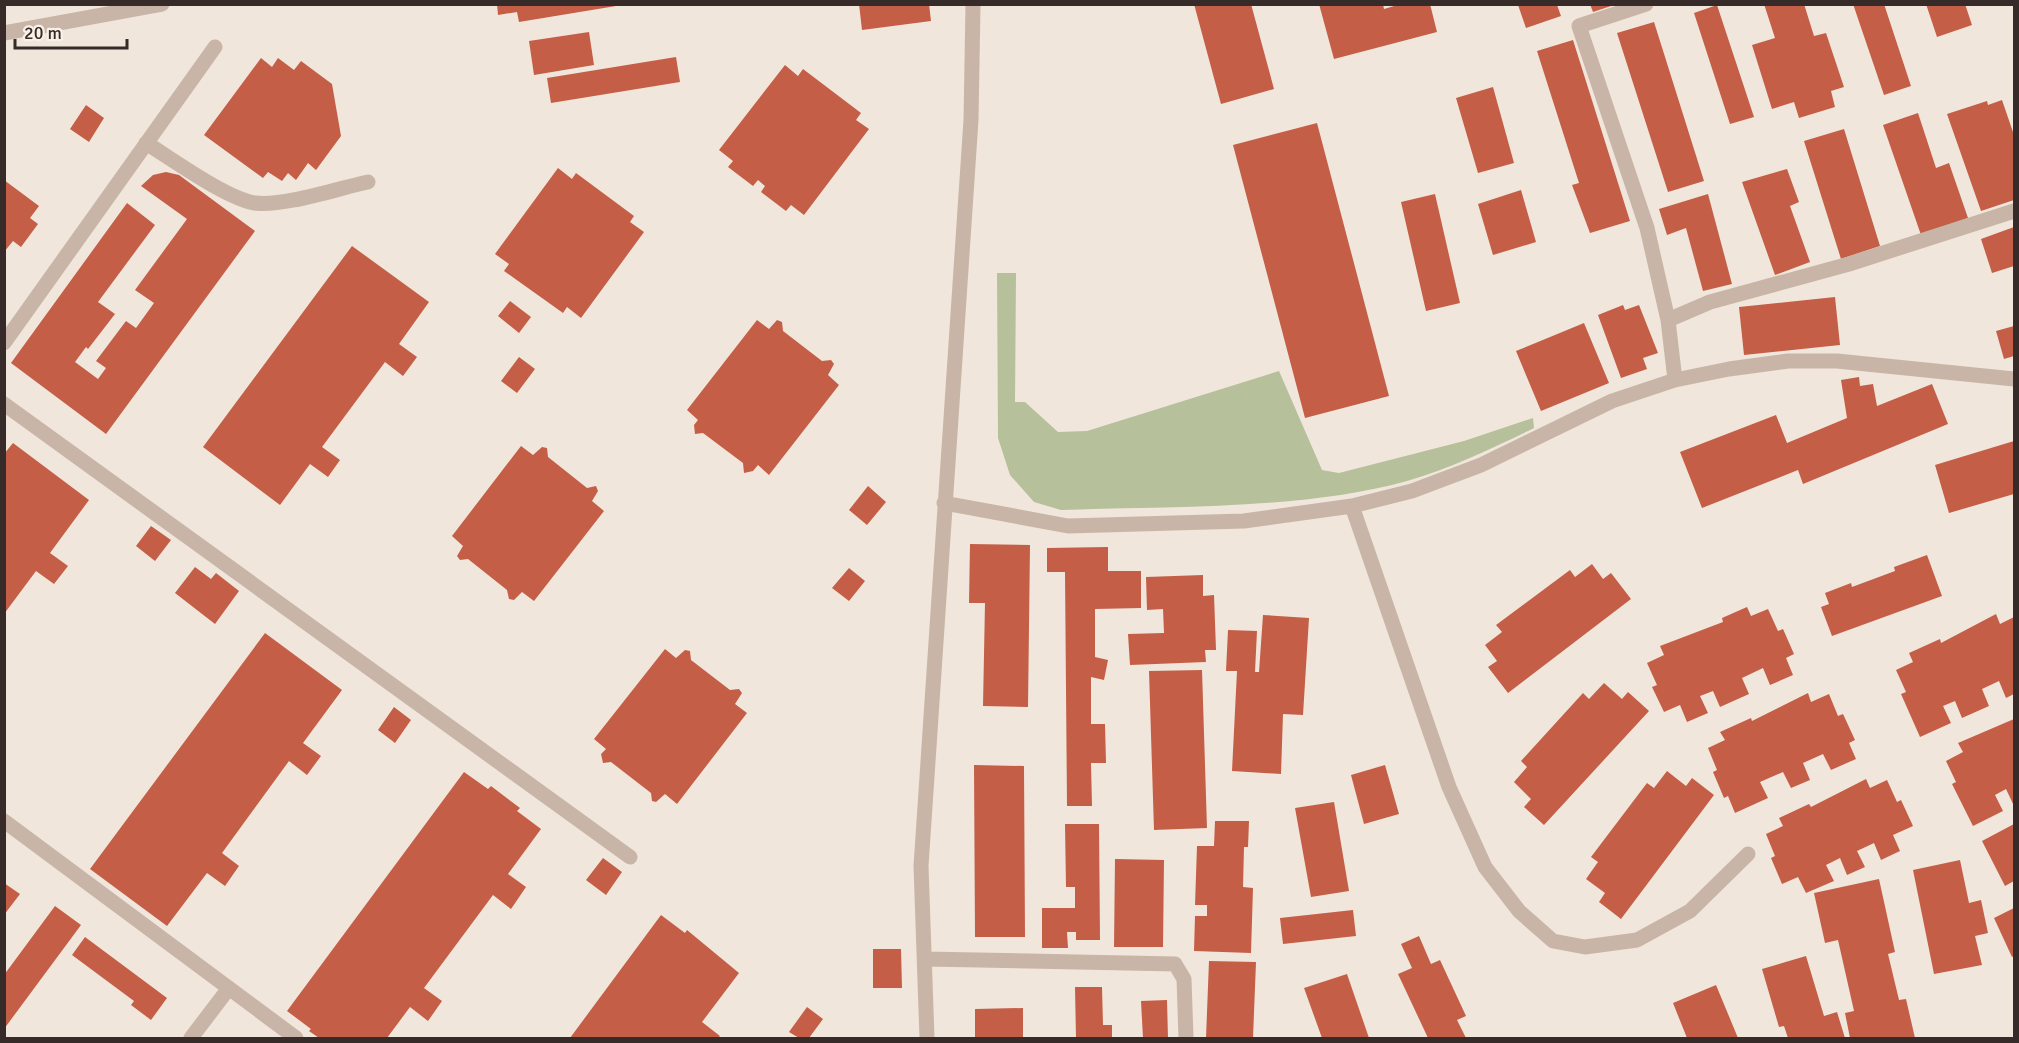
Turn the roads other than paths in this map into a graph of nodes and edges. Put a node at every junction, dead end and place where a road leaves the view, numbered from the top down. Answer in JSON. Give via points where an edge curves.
{"nodes":[{"id":1,"x":162,"y":4,"type":"edge"},
{"id":2,"x":973,"y":4,"type":"edge"},
{"id":3,"x":1646,"y":4,"type":"edge"},
{"id":4,"x":4,"y":33,"type":"edge"},
{"id":5,"x":215,"y":47,"type":"dead end"},
{"id":6,"x":146,"y":143,"type":"junction"},
{"id":7,"x":368,"y":182,"type":"dead end"},
{"id":8,"x":2014,"y":211,"type":"edge"},
{"id":9,"x":1668,"y":320,"type":"junction"},
{"id":10,"x":4,"y":343,"type":"edge"},
{"id":11,"x":2014,"y":379,"type":"edge"},
{"id":12,"x":1676,"y":380,"type":"junction"},
{"id":13,"x":4,"y":404,"type":"edge"},
{"id":14,"x":944,"y":503,"type":"junction"},
{"id":15,"x":1352,"y":506,"type":"junction"},
{"id":16,"x":4,"y":821,"type":"edge"},
{"id":17,"x":1748,"y":854,"type":"dead end"},
{"id":18,"x":630,"y":857,"type":"dead end"},
{"id":19,"x":925,"y":959,"type":"junction"},
{"id":20,"x":229,"y":988,"type":"junction"},
{"id":21,"x":191,"y":1038,"type":"edge"},
{"id":22,"x":296,"y":1038,"type":"edge"},
{"id":23,"x":927,"y":1038,"type":"edge"},
{"id":24,"x":1186,"y":1038,"type":"edge"}],
"edges":[{"from":1,"to":4,"type":"street"},
{"from":2,"to":14,"type":"street","via":[[971,120]]},
{"from":3,"to":9,"type":"street","via":[[1579,26],[1647,228]]},
{"from":5,"to":6,"type":"street"},
{"from":6,"to":7,"type":"street","via":[[233,195],[255,203],[278,202]]},
{"from":6,"to":10,"type":"street"},
{"from":8,"to":9,"type":"street","via":[[1849,264],[1710,302]]},
{"from":9,"to":12,"type":"street"},
{"from":11,"to":12,"type":"street","via":[[1837,361],[1788,361]]},
{"from":12,"to":15,"type":"street","via":[[1612,401],[1471,469],[1412,491]]},
{"from":13,"to":18,"type":"street"},
{"from":14,"to":15,"type":"street","via":[[1068,526],[1244,521]]},
{"from":14,"to":19,"type":"street","via":[[921,866]]},
{"from":15,"to":17,"type":"street","via":[[1449,787],[1485,867],[1519,911],[1553,941],[1585,947],[1637,940],[1690,911]]},
{"from":16,"to":20,"type":"street"},
{"from":19,"to":23,"type":"street"},
{"from":19,"to":24,"type":"street","via":[[1175,964],[1184,979]]},
{"from":20,"to":21,"type":"street"},
{"from":20,"to":22,"type":"street"}]}
